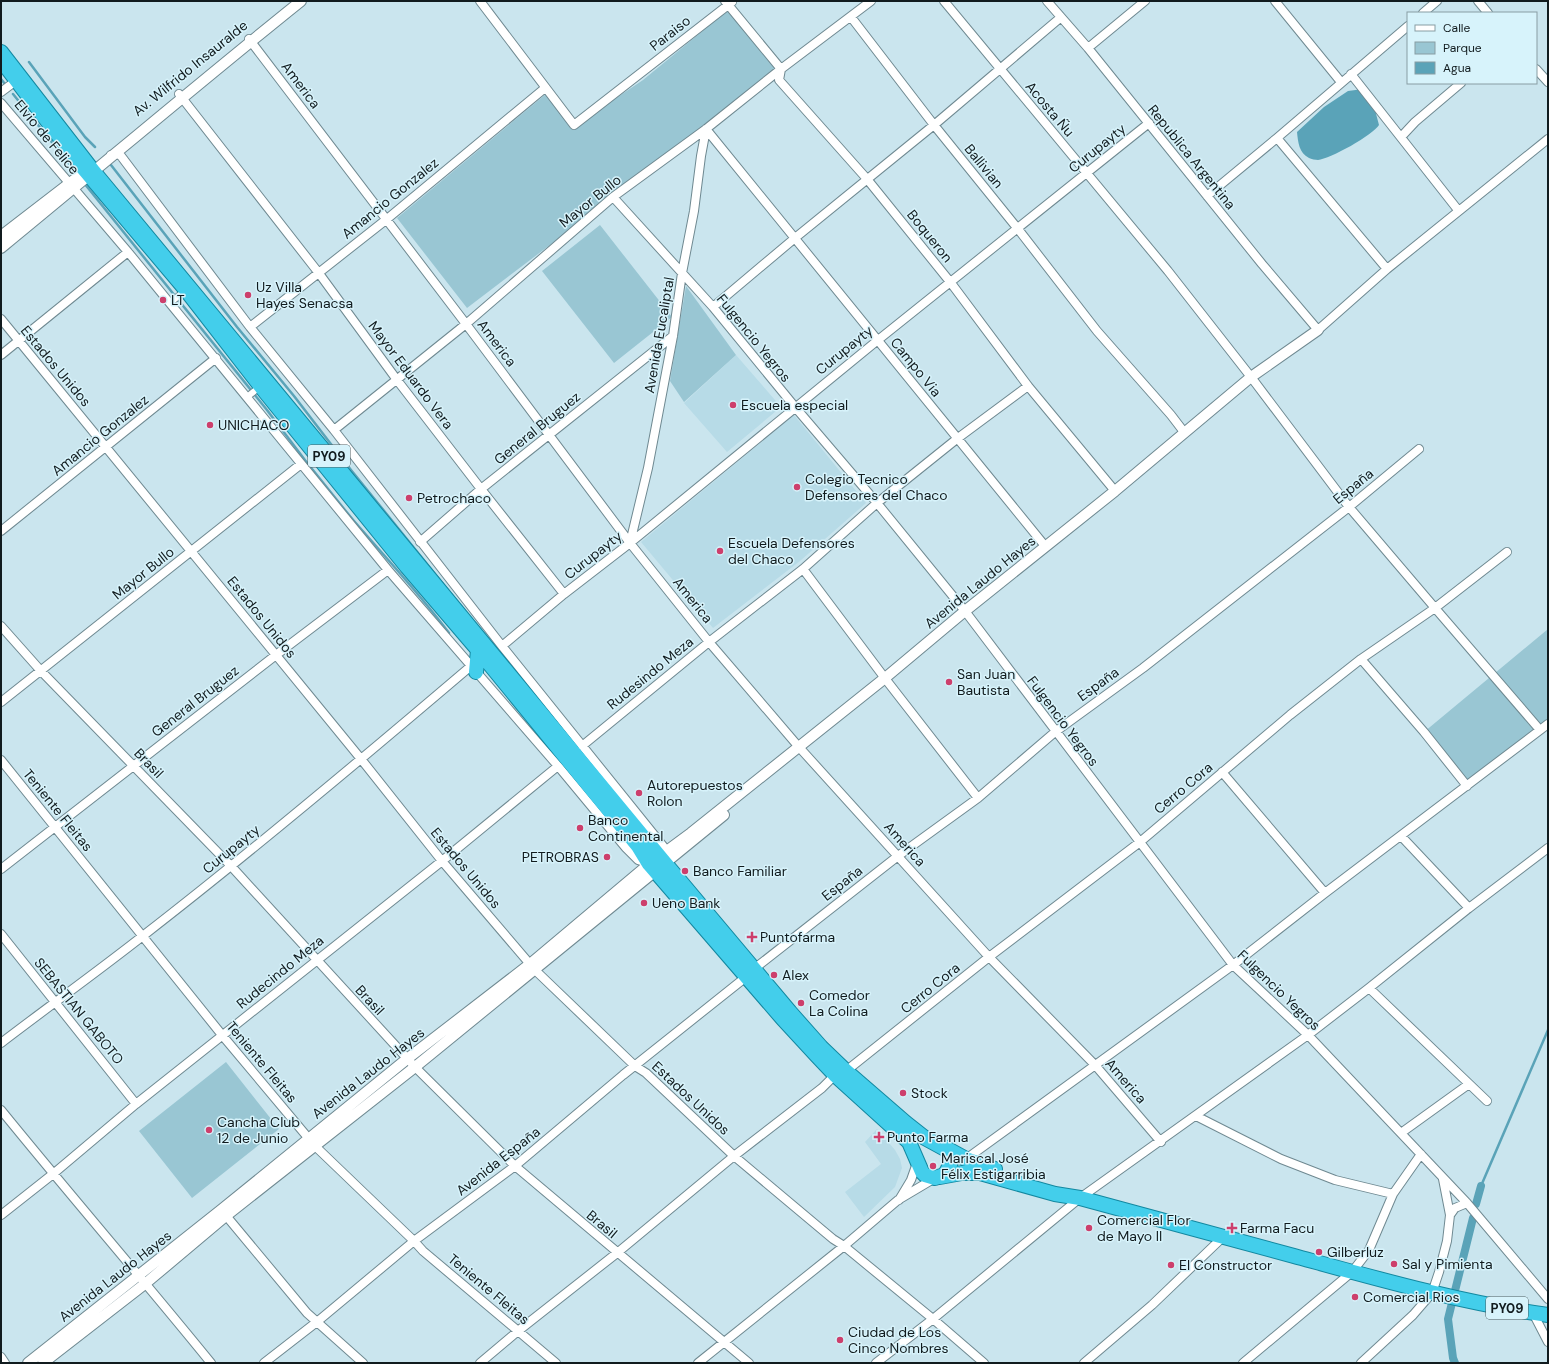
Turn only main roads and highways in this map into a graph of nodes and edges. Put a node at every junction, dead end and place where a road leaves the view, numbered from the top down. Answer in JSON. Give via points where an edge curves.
{"nodes":[{"id":1,"x":1,"y":52,"type":"edge"},
{"id":2,"x":1,"y":60,"type":"edge"},
{"id":3,"x":90,"y":171,"type":"junction"},
{"id":4,"x":478,"y":650,"type":"junction"},
{"id":5,"x":474,"y":669,"type":"road end"},
{"id":6,"x":660,"y":861,"type":"junction"},
{"id":7,"x":841,"y":1073,"type":"junction"},
{"id":8,"x":941,"y":1145,"type":"junction"},
{"id":9,"x":917,"y":1161,"type":"junction"},
{"id":10,"x":937,"y":1177,"type":"junction"},
{"id":11,"x":1080,"y":1198,"type":"junction"},
{"id":12,"x":1548,"y":1315,"type":"edge"}],
"edges":[{"from":1,"to":3,"type":"highway","number":"PY09"},
{"from":2,"to":3,"type":"highway","number":"PY09"},
{"from":3,"to":4,"type":"highway","number":"PY09","via":[[178,297],[253,392]]},
{"from":3,"to":6,"type":"highway","number":"PY09"},
{"from":4,"to":5,"type":"highway"},
{"from":4,"to":6,"type":"highway","number":"PY09","via":[[638,846]]},
{"from":6,"to":7,"type":"highway","number":"PY09","via":[[750,973],[821,1047]]},
{"from":7,"to":8,"type":"highway","number":"PY09","via":[[925,1138]]},
{"from":7,"to":9,"type":"highway","number":"PY09","via":[[909,1142]]},
{"from":8,"to":9,"type":"highway","via":[[922,1149]]},
{"from":8,"to":10,"type":"highway","via":[[949,1153],[951,1162],[947,1171]]},
{"from":8,"to":11,"type":"highway","number":"PY09","via":[[966,1159],[1057,1188]]},
{"from":9,"to":10,"type":"highway","number":"PY09","via":[[922,1172],[930,1177]]},
{"from":10,"to":11,"type":"highway","number":"PY09","via":[[980,1173],[1055,1194]]},
{"from":11,"to":12,"type":"highway","number":"PY09","via":[[1432,1293]]}]}
